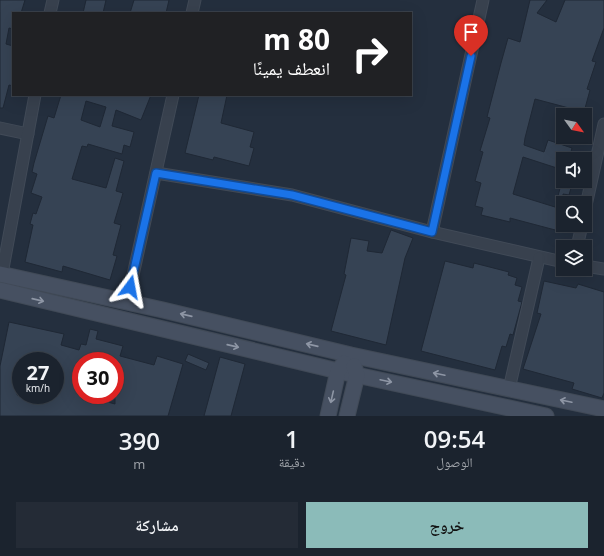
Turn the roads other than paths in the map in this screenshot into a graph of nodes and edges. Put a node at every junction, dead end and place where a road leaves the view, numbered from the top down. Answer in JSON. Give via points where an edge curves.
{"nodes":[{"id":1,"x":53,"y":0,"type":"edge"},
{"id":2,"x":195,"y":0,"type":"edge"},
{"id":3,"x":483,"y":0,"type":"edge"},
{"id":4,"x":50,"y":12,"type":"edge"},
{"id":5,"x":192,"y":12,"type":"edge"},
{"id":6,"x":35,"y":96,"type":"edge"},
{"id":7,"x":173,"y":96,"type":"edge"},
{"id":8,"x":604,"y":124,"type":"edge"},
{"id":9,"x":0,"y":128,"type":"edge"},
{"id":10,"x":28,"y":134,"type":"junction"},
{"id":11,"x":156,"y":173,"type":"junction"},
{"id":12,"x":588,"y":196,"type":"edge"},
{"id":13,"x":432,"y":232,"type":"junction"},
{"id":14,"x":540,"y":258,"type":"junction"},
{"id":15,"x":556,"y":261,"type":"edge"},
{"id":16,"x":592,"y":267,"type":"edge"},
{"id":17,"x":604,"y":269,"type":"edge"},
{"id":18,"x":1,"y":274,"type":"edge"},
{"id":19,"x":0,"y":290,"type":"edge"},
{"id":20,"x":127,"y":302,"type":"junction"},
{"id":21,"x":351,"y":355,"type":"junction"},
{"id":22,"x":338,"y":371,"type":"junction"},
{"id":23,"x":357,"y":375,"type":"junction"},
{"id":24,"x":509,"y":389,"type":"junction"},
{"id":25,"x":604,"y":409,"type":"edge"},
{"id":26,"x":328,"y":416,"type":"edge"},
{"id":27,"x":347,"y":416,"type":"edge"},
{"id":28,"x":546,"y":416,"type":"edge"}],
"edges":[{"from":1,"to":4,"type":"street"},
{"from":2,"to":5,"type":"street"},
{"from":3,"to":13,"type":"street"},
{"from":6,"to":10,"type":"street"},
{"from":7,"to":11,"type":"street"},
{"from":8,"to":12,"type":"street"},
{"from":9,"to":10,"type":"street"},
{"from":10,"to":18,"type":"street"},
{"from":11,"to":13,"type":"street","via":[[292,195]]},
{"from":11,"to":20,"type":"street"},
{"from":13,"to":14,"type":"street"},
{"from":14,"to":15,"type":"street"},
{"from":14,"to":24,"type":"street"},
{"from":16,"to":17,"type":"street"},
{"from":18,"to":20,"type":"street"},
{"from":19,"to":22,"type":"street","one_way":true},
{"from":21,"to":20,"type":"street","one_way":true},
{"from":21,"to":22,"type":"street"},
{"from":21,"to":23,"type":"street"},
{"from":24,"to":21,"type":"street","one_way":true},
{"from":22,"to":23,"type":"street"},
{"from":22,"to":26,"type":"street","one_way":true},
{"from":23,"to":27,"type":"street"},
{"from":23,"to":28,"type":"street","one_way":true},
{"from":25,"to":24,"type":"street","one_way":true}]}
